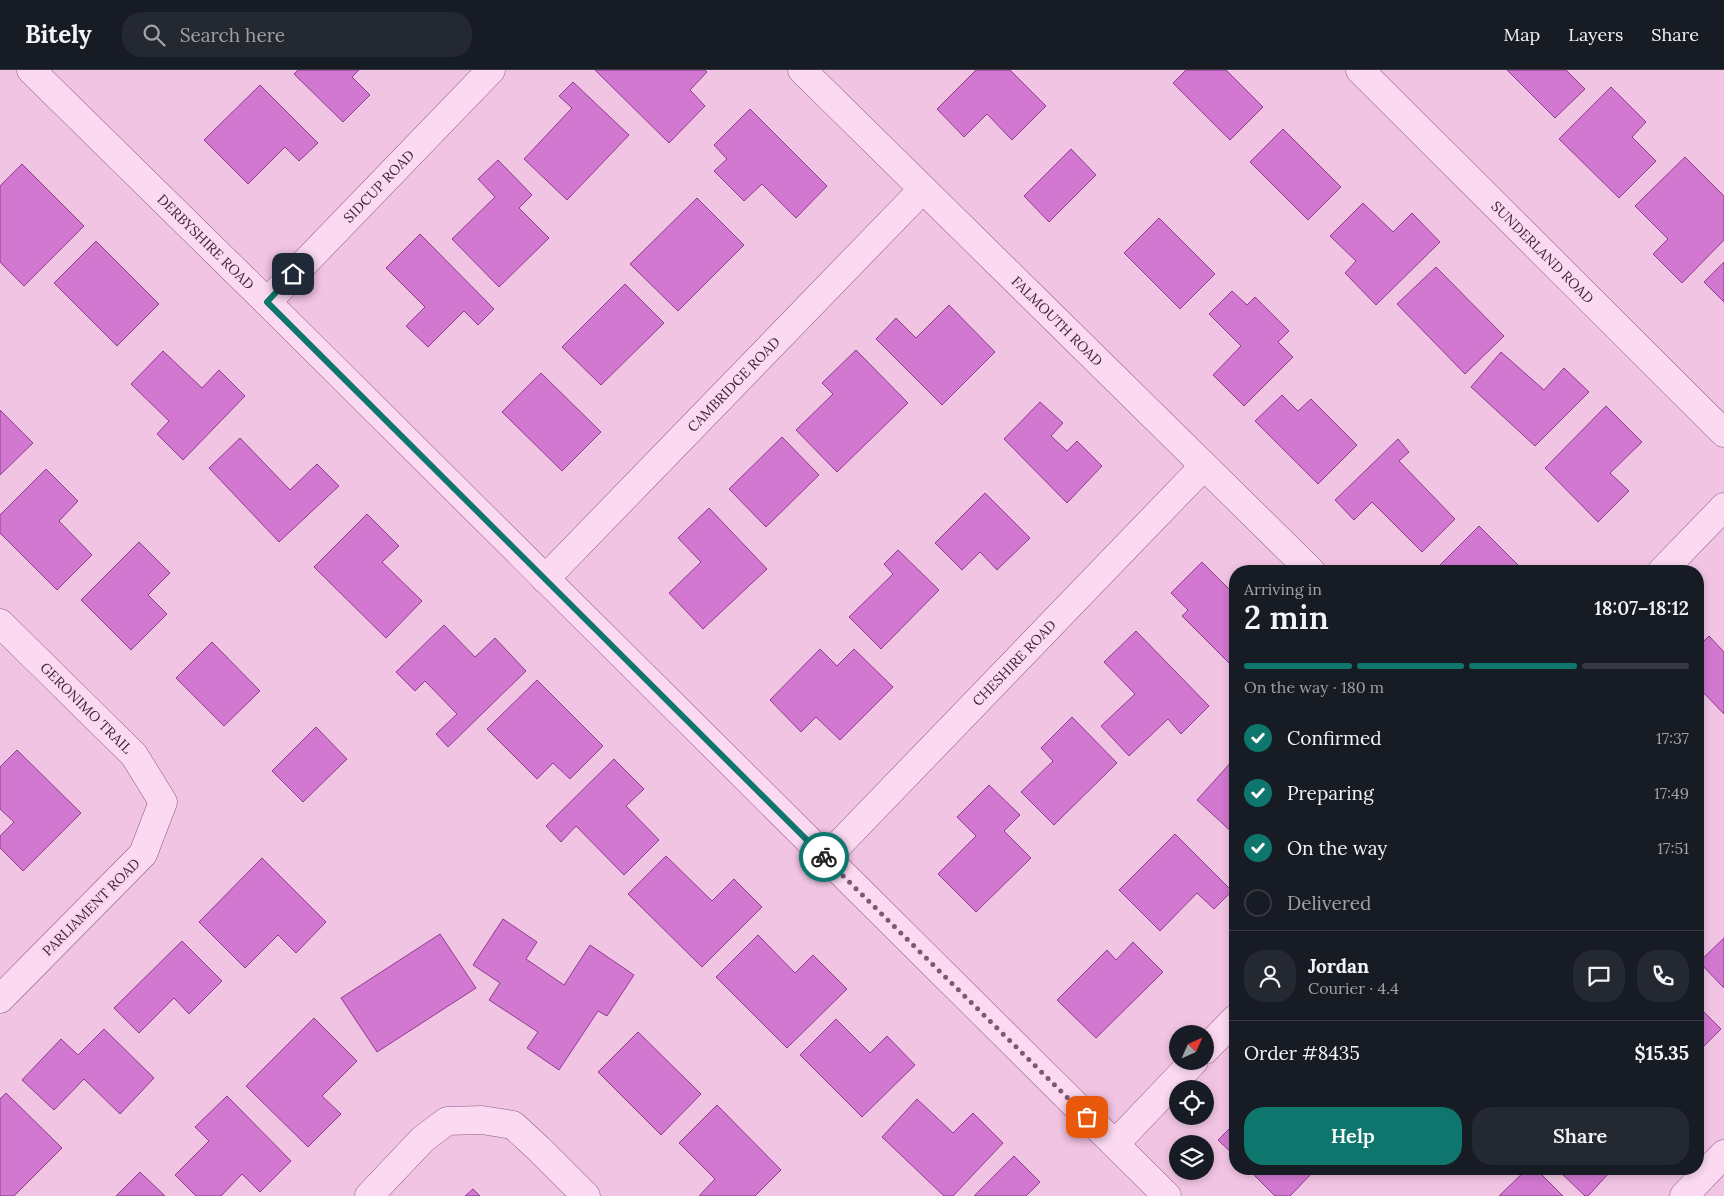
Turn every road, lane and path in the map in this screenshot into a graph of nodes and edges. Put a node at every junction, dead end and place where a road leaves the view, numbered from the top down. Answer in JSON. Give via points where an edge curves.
{"nodes":[{"id":1,"x":31,"y":70,"type":"edge"},
{"id":2,"x":491,"y":70,"type":"edge"},
{"id":3,"x":802,"y":70,"type":"edge"},
{"id":4,"x":1360,"y":70,"type":"edge"},
{"id":5,"x":923,"y":189,"type":"junction"},
{"id":6,"x":267,"y":302,"type":"junction"},
{"id":7,"x":1724,"y":433,"type":"edge"},
{"id":8,"x":1203,"y":467,"type":"junction"},
{"id":9,"x":1724,"y":507,"type":"edge"},
{"id":10,"x":1305,"y":565,"type":"edge"},
{"id":11,"x":1668,"y":565,"type":"edge"},
{"id":12,"x":545,"y":579,"type":"junction"},
{"id":13,"x":0,"y":623,"type":"edge"},
{"id":14,"x":163,"y":802,"type":"joint"},
{"id":15,"x":826,"y":858,"type":"junction"},
{"id":16,"x":0,"y":999,"type":"edge"},
{"id":17,"x":1229,"y":1025,"type":"edge"},
{"id":18,"x":1214,"y":1041,"type":"edge"},
{"id":19,"x":1185,"y":1070,"type":"edge"},
{"id":20,"x":1115,"y":1144,"type":"junction"},
{"id":21,"x":1722,"y":1160,"type":"edge"},
{"id":22,"x":369,"y":1196,"type":"edge"},
{"id":23,"x":586,"y":1196,"type":"edge"},
{"id":24,"x":1167,"y":1196,"type":"edge"},
{"id":25,"x":1684,"y":1196,"type":"edge"}],
"edges":[{"from":1,"to":6,"type":"street","name":"DERBYSHIRE ROAD"},
{"from":2,"to":6,"type":"street","name":"SIDCUP ROAD"},
{"from":3,"to":5,"type":"street","name":"FALMOUTH ROAD"},
{"from":4,"to":7,"type":"street","name":"SUNDERLAND ROAD"},
{"from":5,"to":8,"type":"street","name":"FALMOUTH ROAD"},
{"from":5,"to":12,"type":"street","name":"CAMBRIDGE ROAD"},
{"from":6,"to":12,"type":"street","name":"DERBYSHIRE ROAD"},
{"from":8,"to":10,"type":"street","name":"FALMOUTH ROAD"},
{"from":8,"to":15,"type":"street","name":"CHESHIRE ROAD"},
{"from":9,"to":11,"type":"street"},
{"from":12,"to":15,"type":"street","name":"DERBYSHIRE ROAD"},
{"from":13,"to":14,"type":"street","name":"GERONIMO TRAIL","via":[[134,754]]},
{"from":14,"to":16,"type":"street","name":"PARLIAMENT ROAD","via":[[143,854]]},
{"from":15,"to":20,"type":"street","name":"DERBYSHIRE ROAD"},
{"from":17,"to":18,"type":"street"},
{"from":19,"to":20,"type":"street"},
{"from":20,"to":24,"type":"street","name":"DERBYSHIRE ROAD"},
{"from":21,"to":25,"type":"street"},
{"from":22,"to":23,"type":"street","via":[[423,1139],[447,1121],[482,1120],[513,1125]]}]}
